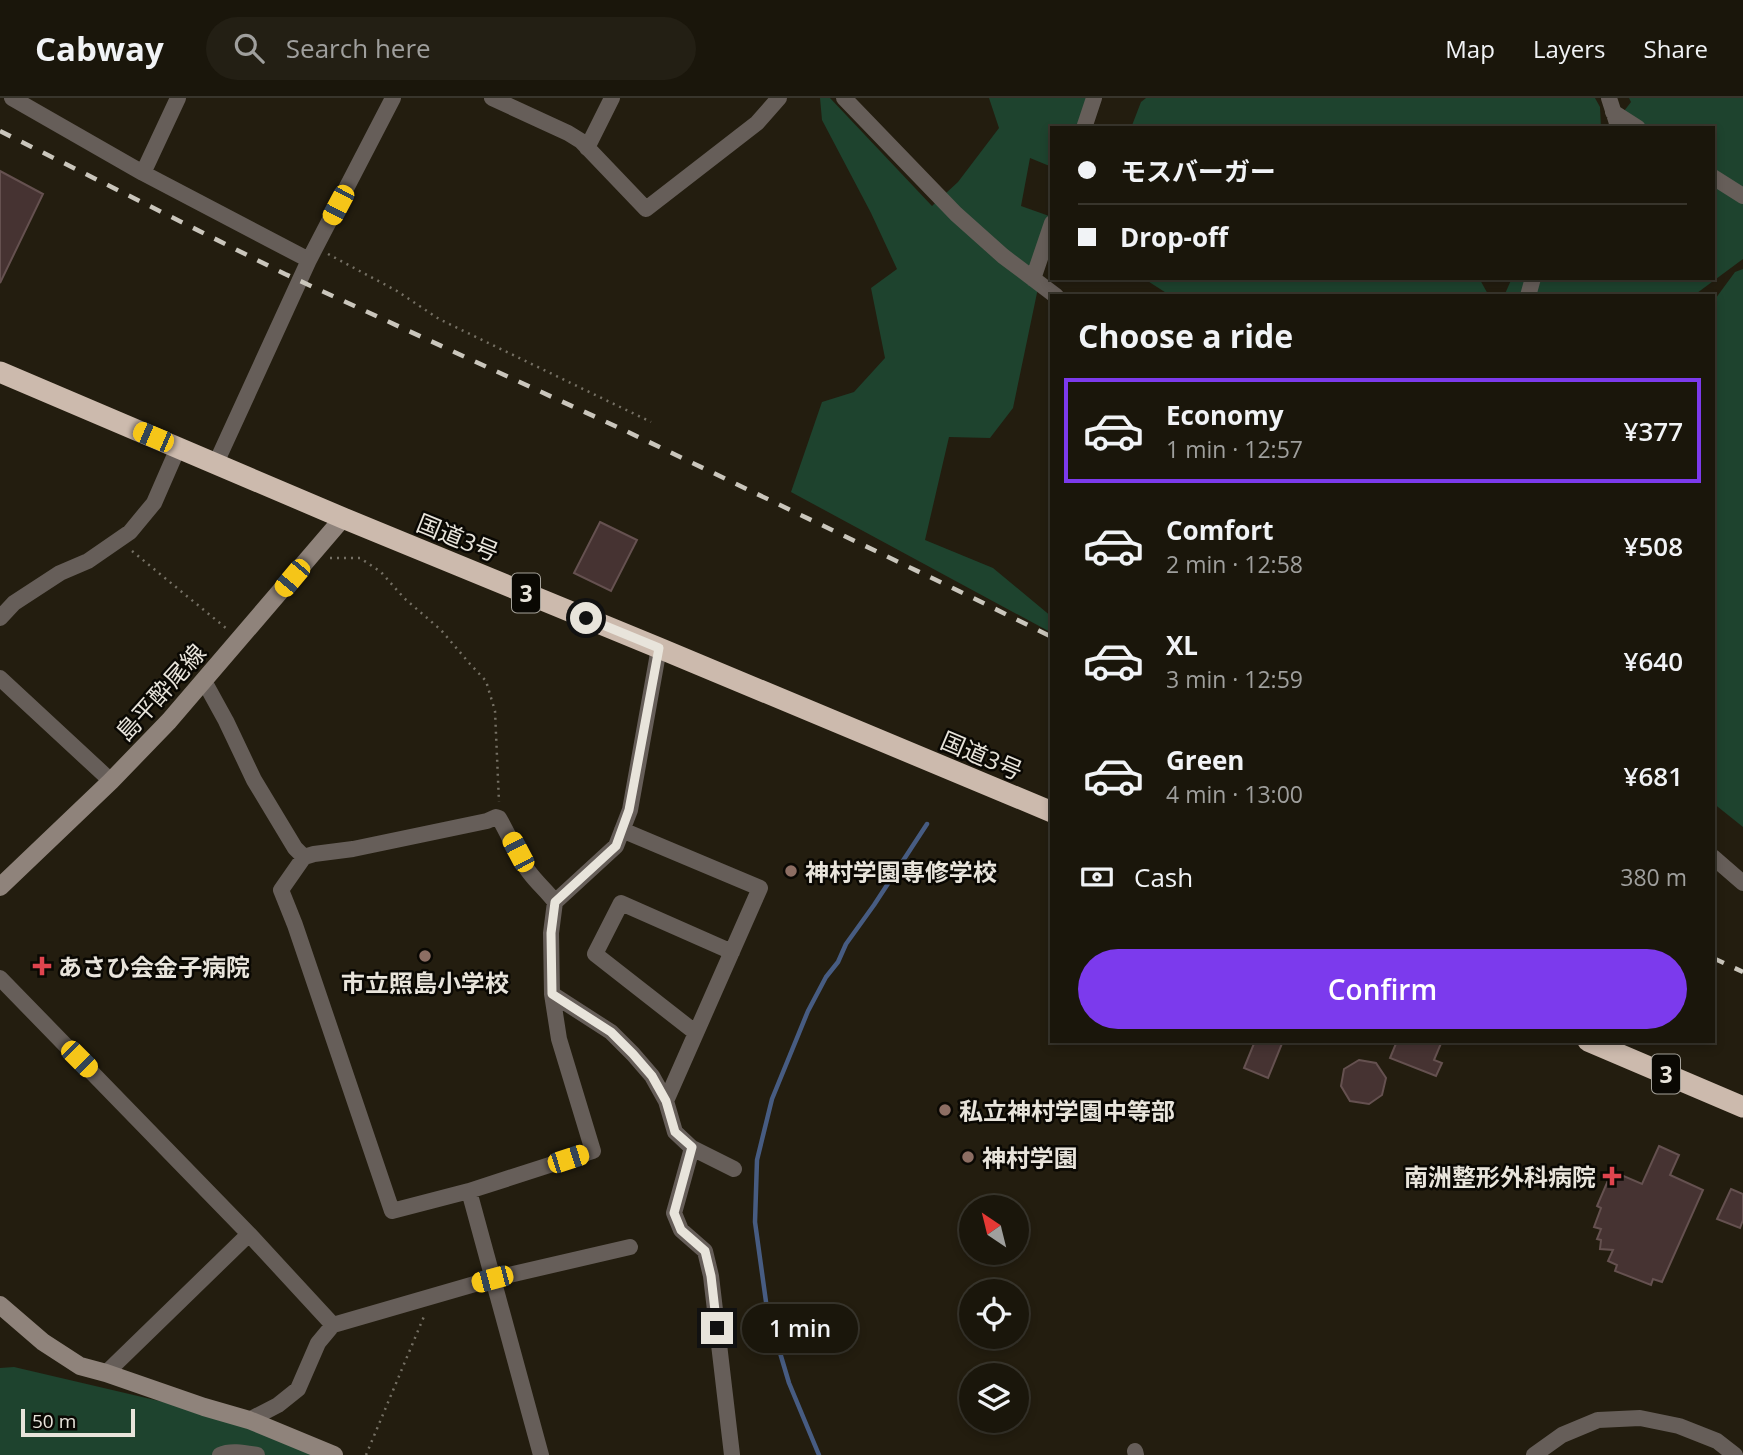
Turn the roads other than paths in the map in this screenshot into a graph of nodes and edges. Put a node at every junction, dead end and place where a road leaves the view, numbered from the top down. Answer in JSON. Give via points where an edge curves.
{"nodes":[{"id":1,"x":178,"y":98,"type":"edge"},
{"id":2,"x":393,"y":98,"type":"edge"},
{"id":3,"x":492,"y":98,"type":"edge"},
{"id":4,"x":611,"y":98,"type":"edge"},
{"id":5,"x":779,"y":98,"type":"edge"},
{"id":6,"x":844,"y":98,"type":"edge"},
{"id":7,"x":1094,"y":98,"type":"edge"},
{"id":8,"x":17,"y":99,"type":"edge"},
{"id":9,"x":1613,"y":112,"type":"edge"},
{"id":10,"x":1085,"y":126,"type":"edge"},
{"id":11,"x":1635,"y":126,"type":"edge"},
{"id":12,"x":587,"y":148,"type":"junction"},
{"id":13,"x":143,"y":173,"type":"junction"},
{"id":14,"x":1715,"y":178,"type":"edge"},
{"id":15,"x":1743,"y":196,"type":"edge"},
{"id":16,"x":1050,"y":229,"type":"edge"},
{"id":17,"x":312,"y":254,"type":"junction"},
{"id":18,"x":1033,"y":279,"type":"junction"},
{"id":19,"x":1053,"y":294,"type":"edge"},
{"id":20,"x":0,"y":373,"type":"edge"},
{"id":21,"x":178,"y":448,"type":"junction"},
{"id":22,"x":216,"y":463,"type":"junction"},
{"id":23,"x":343,"y":518,"type":"junction"},
{"id":24,"x":0,"y":618,"type":"edge"},
{"id":25,"x":659,"y":648,"type":"junction"},
{"id":26,"x":0,"y":678,"type":"edge"},
{"id":27,"x":204,"y":681,"type":"junction"},
{"id":28,"x":111,"y":781,"type":"junction"},
{"id":29,"x":1050,"y":812,"type":"edge"},
{"id":30,"x":622,"y":830,"type":"junction"},
{"id":31,"x":304,"y":857,"type":"junction"},
{"id":32,"x":1715,"y":859,"type":"edge"},
{"id":33,"x":1743,"y":883,"type":"edge"},
{"id":34,"x":0,"y":887,"type":"edge"},
{"id":35,"x":555,"y":902,"type":"junction"},
{"id":36,"x":732,"y":952,"type":"junction"},
{"id":37,"x":0,"y":978,"type":"edge"},
{"id":38,"x":552,"y":994,"type":"junction"},
{"id":39,"x":696,"y":1033,"type":"junction"},
{"id":40,"x":1593,"y":1043,"type":"edge"},
{"id":41,"x":666,"y":1101,"type":"junction"},
{"id":42,"x":1743,"y":1107,"type":"edge"},
{"id":43,"x":692,"y":1147,"type":"junction"},
{"id":44,"x":734,"y":1169,"type":"dead end"},
{"id":45,"x":469,"y":1191,"type":"junction"},
{"id":46,"x":249,"y":1234,"type":"junction"},
{"id":47,"x":630,"y":1247,"type":"dead end"},
{"id":48,"x":492,"y":1279,"type":"junction"},
{"id":49,"x":0,"y":1305,"type":"edge"},
{"id":50,"x":333,"y":1325,"type":"junction"},
{"id":51,"x":106,"y":1373,"type":"junction"},
{"id":52,"x":249,"y":1420,"type":"junction"},
{"id":53,"x":220,"y":1455,"type":"edge"},
{"id":54,"x":257,"y":1455,"type":"edge"},
{"id":55,"x":333,"y":1455,"type":"edge"},
{"id":56,"x":541,"y":1455,"type":"edge"},
{"id":57,"x":732,"y":1455,"type":"edge"},
{"id":58,"x":1534,"y":1455,"type":"edge"},
{"id":59,"x":1735,"y":1455,"type":"edge"}],
"edges":[{"from":1,"to":13,"type":"street"},
{"from":2,"to":17,"type":"street"},
{"from":3,"to":12,"type":"street","via":[[568,133]]},
{"from":4,"to":12,"type":"street"},
{"from":5,"to":12,"type":"street","via":[[757,123],[646,209]]},
{"from":6,"to":18,"type":"street","via":[[956,214]]},
{"from":7,"to":10,"type":"street"},
{"from":8,"to":13,"type":"street"},
{"from":9,"to":11,"type":"street"},
{"from":13,"to":17,"type":"street"},
{"from":14,"to":15,"type":"street"},
{"from":16,"to":18,"type":"street"},
{"from":17,"to":22,"type":"street"},
{"from":18,"to":19,"type":"street"},
{"from":20,"to":21,"type":"highway","name":"国道3号","number":"3"},
{"from":21,"to":22,"type":"highway","name":"国道3号","number":"3"},
{"from":21,"to":24,"type":"street","via":[[154,503],[130,532],[88,561],[48,580]]},
{"from":22,"to":23,"type":"highway","name":"国道3号","number":"3"},
{"from":23,"to":25,"type":"highway","name":"国道3号","number":"3"},
{"from":23,"to":27,"type":"main road","name":"島平酔尾線"},
{"from":25,"to":29,"type":"highway","name":"国道3号","number":"3"},
{"from":25,"to":30,"type":"street"},
{"from":26,"to":28,"type":"street"},
{"from":27,"to":28,"type":"main road","name":"島平酔尾線"},
{"from":27,"to":31,"type":"street","via":[[254,780]]},
{"from":28,"to":34,"type":"main road","name":"島平酔尾線"},
{"from":30,"to":35,"type":"street","via":[[616,846]]},
{"from":30,"to":36,"type":"street","via":[[760,888]]},
{"from":31,"to":35,"type":"street","via":[[496,817],[529,872]]},
{"from":31,"to":45,"type":"street","via":[[281,890],[392,1210]]},
{"from":32,"to":33,"type":"street"},
{"from":35,"to":38,"type":"street"},
{"from":36,"to":39,"type":"street"},
{"from":36,"to":39,"type":"street","via":[[621,903],[595,954]]},
{"from":37,"to":46,"type":"street"},
{"from":38,"to":41,"type":"street","via":[[611,1032],[652,1076]]},
{"from":38,"to":45,"type":"street","via":[[559,1039],[593,1151]]},
{"from":39,"to":41,"type":"street"},
{"from":40,"to":42,"type":"highway","number":"3"},
{"from":41,"to":43,"type":"street","via":[[675,1132]]},
{"from":43,"to":44,"type":"street"},
{"from":43,"to":57,"type":"street","via":[[674,1213],[681,1230],[705,1251],[711,1276]]},
{"from":45,"to":48,"type":"street"},
{"from":46,"to":50,"type":"street"},
{"from":46,"to":51,"type":"street"},
{"from":47,"to":48,"type":"street"},
{"from":48,"to":50,"type":"street"},
{"from":48,"to":56,"type":"street"},
{"from":49,"to":51,"type":"main road","via":[[80,1366]]},
{"from":50,"to":52,"type":"street","via":[[318,1343],[299,1389]]},
{"from":51,"to":52,"type":"main road"},
{"from":52,"to":55,"type":"main road"},
{"from":53,"to":54,"type":"street"},
{"from":58,"to":59,"type":"street","via":[[1562,1435],[1598,1420],[1640,1418],[1679,1426],[1717,1441]]}]}
